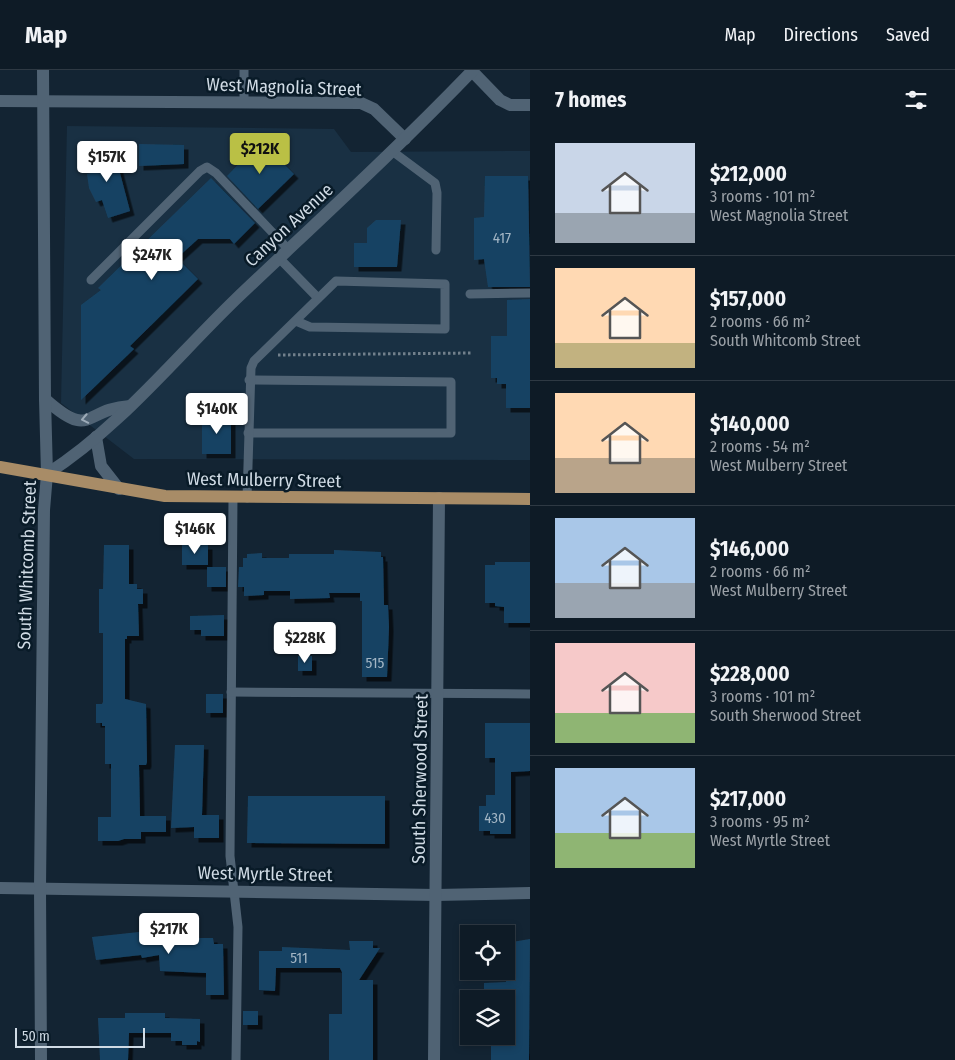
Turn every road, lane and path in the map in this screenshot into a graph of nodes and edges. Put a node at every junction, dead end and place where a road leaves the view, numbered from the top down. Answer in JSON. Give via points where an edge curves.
{"nodes":[{"id":1,"x":43,"y":70,"type":"edge"},
{"id":2,"x":244,"y":70,"type":"edge"},
{"id":3,"x":472,"y":70,"type":"edge"},
{"id":4,"x":0,"y":101,"type":"edge"},
{"id":5,"x":43,"y":101,"type":"junction"},
{"id":6,"x":244,"y":103,"type":"junction"},
{"id":7,"x":530,"y":105,"type":"edge"},
{"id":8,"x":405,"y":139,"type":"junction"},
{"id":9,"x":392,"y":151,"type":"junction"},
{"id":10,"x":436,"y":250,"type":"dead end"},
{"id":11,"x":284,"y":255,"type":"junction"},
{"id":12,"x":91,"y":280,"type":"dead end"},
{"id":13,"x":470,"y":294,"type":"dead end"},
{"id":14,"x":530,"y":294,"type":"edge"},
{"id":15,"x":318,"y":298,"type":"junction"},
{"id":16,"x":296,"y":321,"type":"junction"},
{"id":17,"x":471,"y":353,"type":"dead end"},
{"id":18,"x":275,"y":355,"type":"dead end"},
{"id":19,"x":249,"y":380,"type":"junction"},
{"id":20,"x":45,"y":399,"type":"junction"},
{"id":21,"x":130,"y":406,"type":"junction"},
{"id":22,"x":248,"y":433,"type":"junction"},
{"id":23,"x":96,"y":437,"type":"junction"},
{"id":24,"x":0,"y":467,"type":"edge"},
{"id":25,"x":47,"y":474,"type":"junction"},
{"id":26,"x":119,"y":489,"type":"junction"},
{"id":27,"x":233,"y":498,"type":"junction"},
{"id":28,"x":248,"y":498,"type":"junction"},
{"id":29,"x":439,"y":498,"type":"junction"},
{"id":30,"x":530,"y":499,"type":"edge"},
{"id":31,"x":231,"y":692,"type":"junction"},
{"id":32,"x":438,"y":694,"type":"junction"},
{"id":33,"x":530,"y":694,"type":"edge"},
{"id":34,"x":0,"y":888,"type":"edge"},
{"id":35,"x":40,"y":888,"type":"junction"},
{"id":36,"x":233,"y":891,"type":"junction"},
{"id":37,"x":530,"y":893,"type":"edge"},
{"id":38,"x":436,"y":895,"type":"junction"},
{"id":39,"x":41,"y":1060,"type":"edge"},
{"id":40,"x":236,"y":1060,"type":"edge"},
{"id":41,"x":434,"y":1060,"type":"edge"}],
"edges":[{"from":1,"to":5,"type":"street","name":"South Whitcomb Street"},
{"from":2,"to":6,"type":"lane"},
{"from":3,"to":7,"type":"street","via":[[500,100],[510,105]]},
{"from":3,"to":8,"type":"street","name":"Canyon Avenue"},
{"from":4,"to":5,"type":"street","name":"West Magnolia Street"},
{"from":5,"to":6,"type":"street","name":"West Magnolia Street"},
{"from":5,"to":20,"type":"street","name":"South Whitcomb Street"},
{"from":6,"to":8,"type":"street","name":"West Magnolia Street","via":[[361,103],[374,109]]},
{"from":8,"to":9,"type":"street","name":"Canyon Avenue"},
{"from":9,"to":10,"type":"lane","via":[[435,183]]},
{"from":9,"to":11,"type":"street","name":"Canyon Avenue"},
{"from":11,"to":12,"type":"lane","via":[[216,173],[207,167]]},
{"from":11,"to":15,"type":"lane"},
{"from":11,"to":21,"type":"street","name":"Canyon Avenue"},
{"from":13,"to":14,"type":"lane"},
{"from":15,"to":16,"type":"lane"},
{"from":15,"to":16,"type":"lane","via":[[341,280],[445,284],[445,328],[310,326]]},
{"from":16,"to":19,"type":"lane","via":[[254,361]]},
{"from":17,"to":18,"type":"path"},
{"from":19,"to":22,"type":"lane"},
{"from":19,"to":22,"type":"lane","via":[[450,382],[450,433]]},
{"from":21,"to":20,"type":"street","one_way":true,"via":[[113,407],[87,421],[75,421]]},
{"from":20,"to":25,"type":"street","name":"South Whitcomb Street"},
{"from":21,"to":23,"type":"street","name":"Canyon Avenue"},
{"from":22,"to":28,"type":"lane"},
{"from":23,"to":25,"type":"street","name":"Canyon Avenue","via":[[76,456]]},
{"from":23,"to":26,"type":"street","via":[[101,466]]},
{"from":24,"to":25,"type":"main road","name":"West Mulberry Street"},
{"from":25,"to":26,"type":"main road","name":"West Mulberry Street"},
{"from":25,"to":35,"type":"street","name":"South Whitcomb Street"},
{"from":26,"to":27,"type":"main road","name":"West Mulberry Street","via":[[165,496]]},
{"from":27,"to":28,"type":"main road","name":"West Mulberry Street"},
{"from":27,"to":31,"type":"lane"},
{"from":28,"to":29,"type":"main road","name":"West Mulberry Street"},
{"from":29,"to":30,"type":"main road","name":"West Mulberry Street"},
{"from":29,"to":32,"type":"street","name":"South Sherwood Street"},
{"from":31,"to":32,"type":"lane"},
{"from":31,"to":36,"type":"lane","via":[[230,856]]},
{"from":32,"to":33,"type":"lane"},
{"from":32,"to":38,"type":"street","name":"South Sherwood Street"},
{"from":34,"to":35,"type":"street","name":"West Myrtle Street"},
{"from":35,"to":36,"type":"street","name":"West Myrtle Street"},
{"from":35,"to":39,"type":"street","name":"South Whitcomb Street"},
{"from":36,"to":38,"type":"street","name":"West Myrtle Street"},
{"from":36,"to":40,"type":"lane","via":[[238,926]]},
{"from":37,"to":38,"type":"street","name":"West Myrtle Street"},
{"from":38,"to":41,"type":"street","name":"South Sherwood Street"}]}
